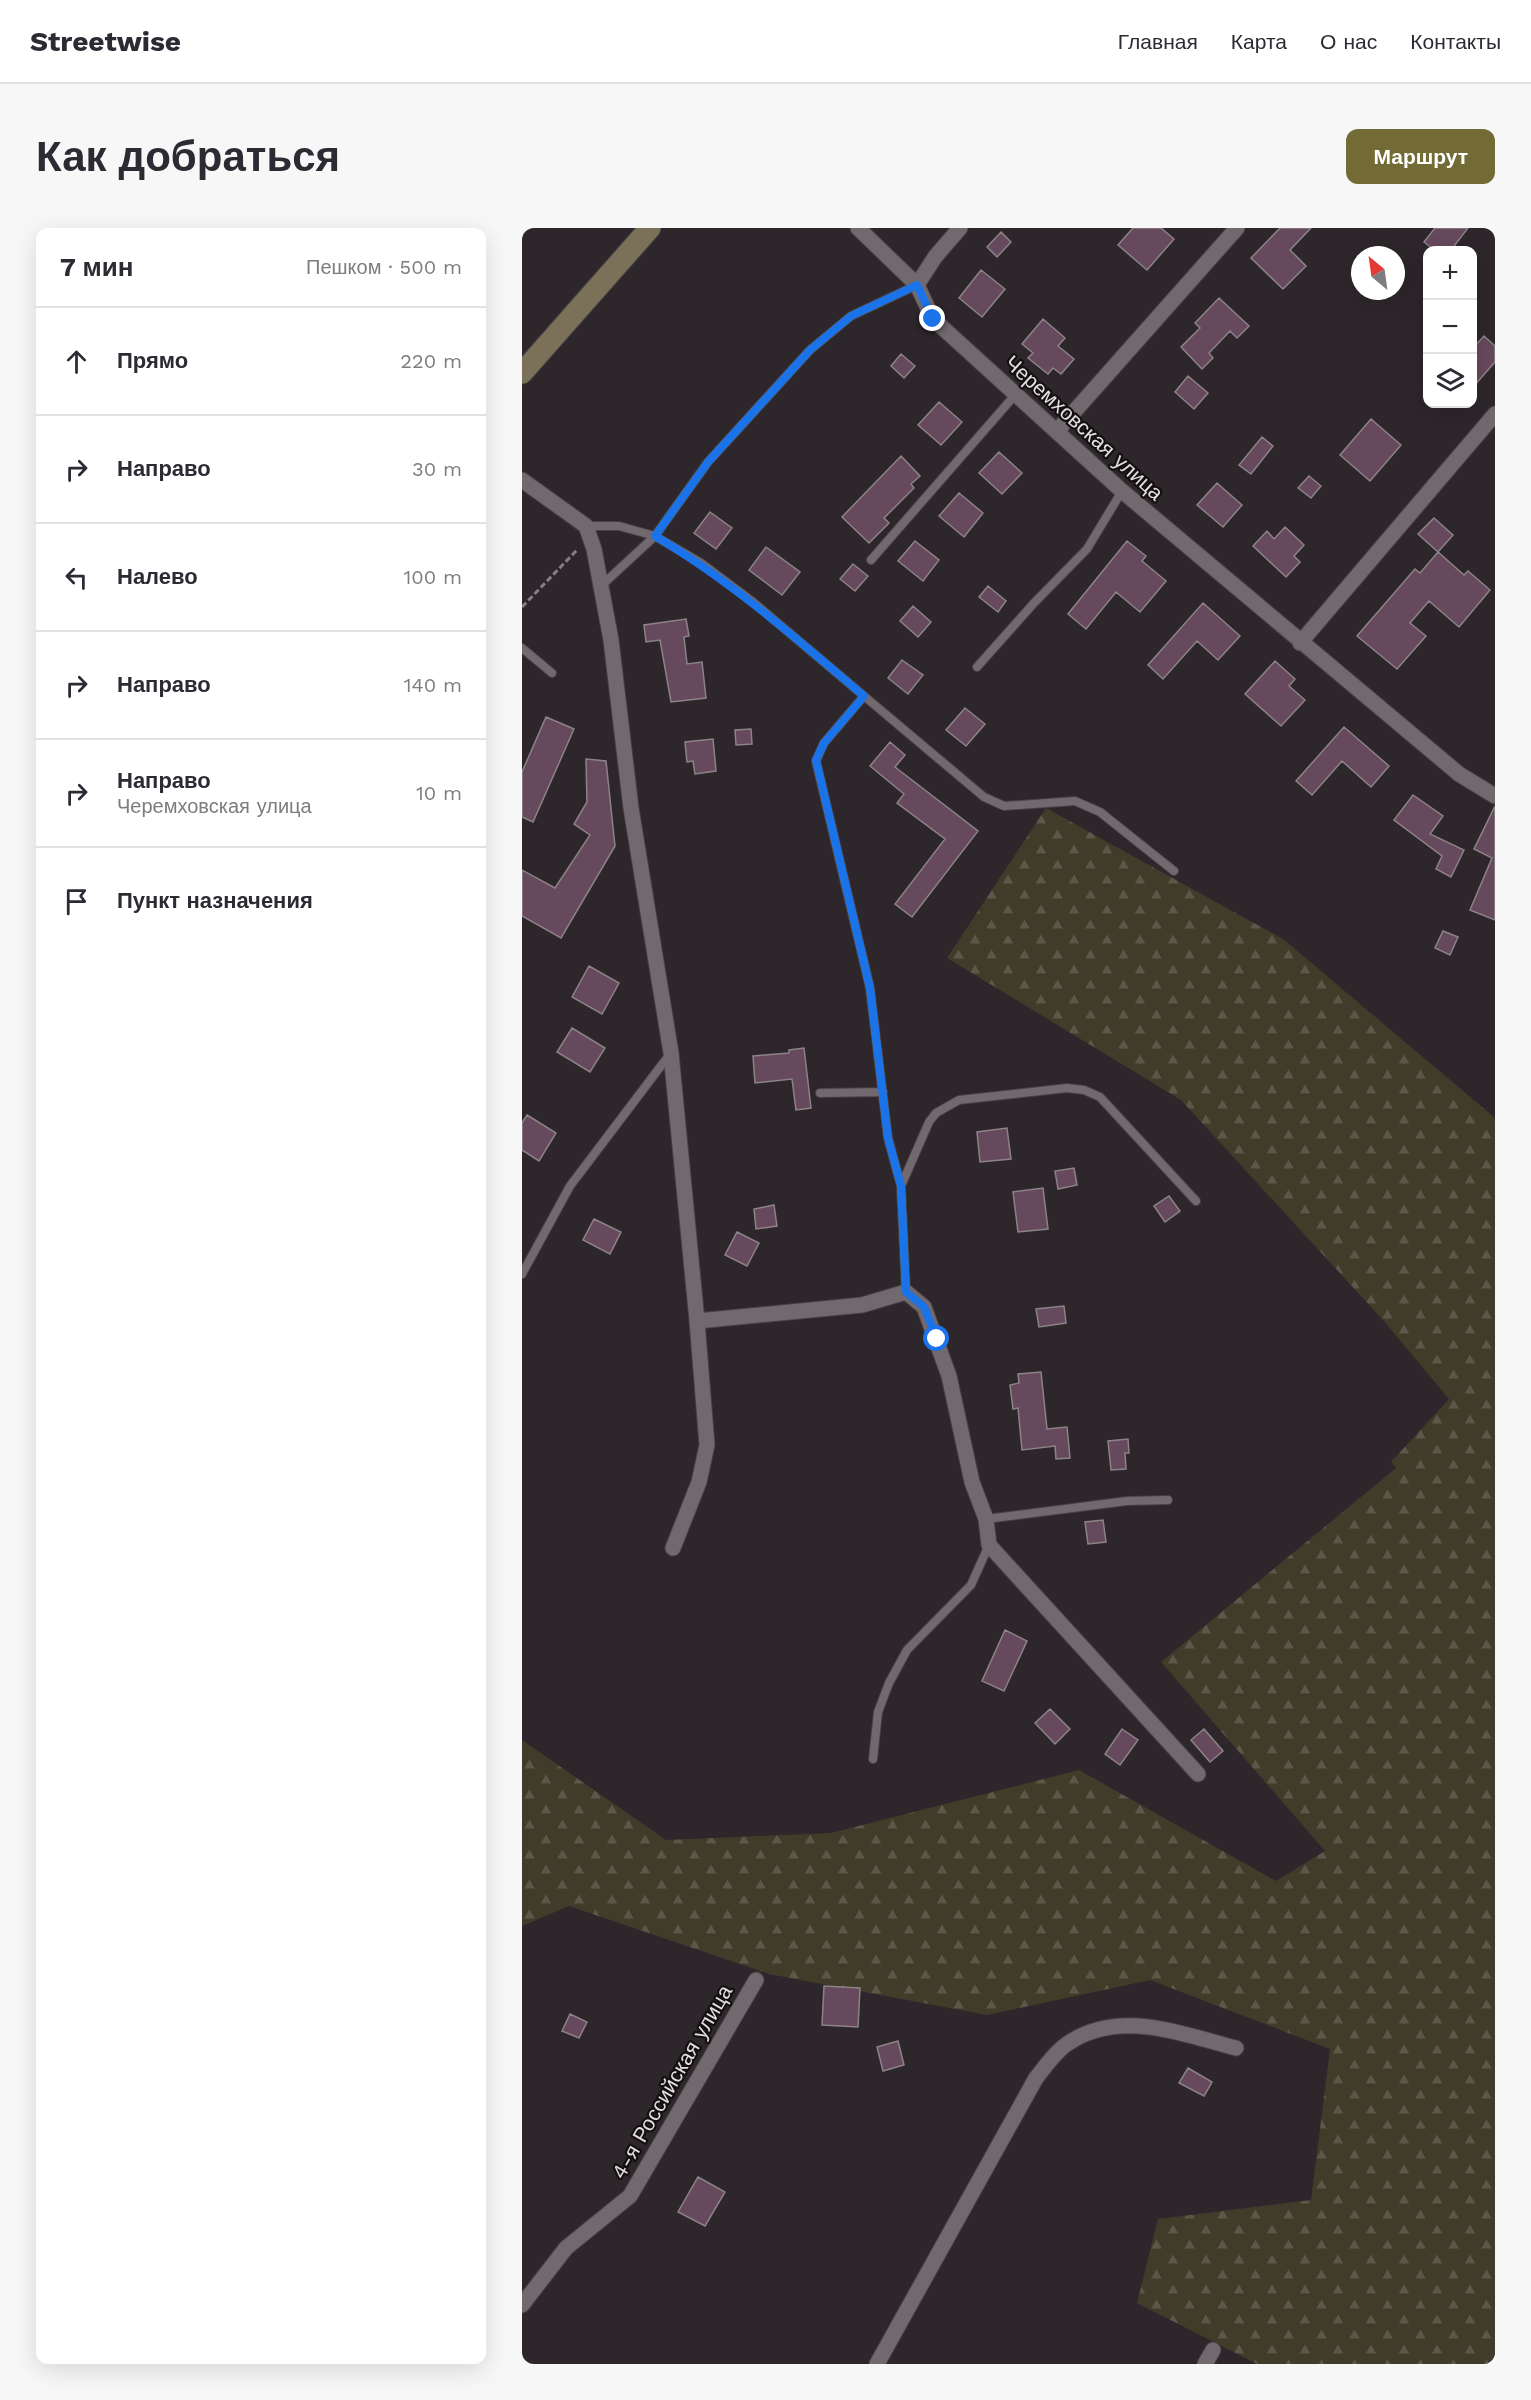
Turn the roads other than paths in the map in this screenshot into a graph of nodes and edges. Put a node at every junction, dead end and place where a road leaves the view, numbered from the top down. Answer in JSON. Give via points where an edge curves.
{"nodes":[{"id":1,"x":650,"y":228,"type":"edge"},
{"id":2,"x":858,"y":228,"type":"edge"},
{"id":3,"x":960,"y":228,"type":"edge"},
{"id":4,"x":1237,"y":228,"type":"edge"},
{"id":5,"x":917,"y":285,"type":"junction"},
{"id":6,"x":522,"y":373,"type":"edge"},
{"id":7,"x":1015,"y":395,"type":"junction"},
{"id":8,"x":1495,"y":414,"type":"edge"},
{"id":9,"x":1057,"y":431,"type":"junction"},
{"id":10,"x":522,"y":480,"type":"edge"},
{"id":11,"x":1122,"y":491,"type":"junction"},
{"id":12,"x":586,"y":526,"type":"junction"},
{"id":13,"x":655,"y":536,"type":"junction"},
{"id":14,"x":871,"y":560,"type":"dead end"},
{"id":15,"x":600,"y":587,"type":"junction"},
{"id":16,"x":1300,"y":644,"type":"junction"},
{"id":17,"x":522,"y":648,"type":"edge"},
{"id":18,"x":977,"y":667,"type":"dead end"},
{"id":19,"x":552,"y":673,"type":"dead end"},
{"id":20,"x":864,"y":696,"type":"junction"},
{"id":21,"x":1495,"y":796,"type":"edge"},
{"id":22,"x":1174,"y":871,"type":"dead end"},
{"id":23,"x":671,"y":1053,"type":"junction"},
{"id":24,"x":882,"y":1092,"type":"junction"},
{"id":25,"x":820,"y":1093,"type":"dead end"},
{"id":26,"x":901,"y":1186,"type":"junction"},
{"id":27,"x":1196,"y":1201,"type":"dead end"},
{"id":28,"x":522,"y":1274,"type":"edge"},
{"id":29,"x":906,"y":1292,"type":"junction"},
{"id":30,"x":698,"y":1321,"type":"junction"},
{"id":31,"x":1168,"y":1500,"type":"dead end"},
{"id":32,"x":986,"y":1520,"type":"junction"},
{"id":33,"x":989,"y":1545,"type":"junction"},
{"id":34,"x":673,"y":1548,"type":"dead end"},
{"id":35,"x":873,"y":1759,"type":"dead end"},
{"id":36,"x":1198,"y":1774,"type":"dead end"},
{"id":37,"x":756,"y":1980,"type":"dead end"},
{"id":38,"x":1236,"y":2048,"type":"dead end"},
{"id":39,"x":522,"y":2305,"type":"edge"},
{"id":40,"x":1213,"y":2350,"type":"dead end"},
{"id":41,"x":876,"y":2364,"type":"edge"},
{"id":42,"x":1205,"y":2364,"type":"edge"}],
"edges":[{"from":1,"to":6,"type":"main road"},
{"from":2,"to":5,"type":"street","name":"Черемховская улица"},
{"from":3,"to":5,"type":"street","via":[[934,257]]},
{"from":4,"to":9,"type":"street"},
{"from":5,"to":7,"type":"street","name":"Черемховская улица","via":[[933,319]]},
{"from":5,"to":13,"type":"lane","via":[[851,316],[810,350],[708,462]]},
{"from":7,"to":9,"type":"street","name":"Черемховская улица"},
{"from":7,"to":14,"type":"lane"},
{"from":8,"to":16,"type":"street"},
{"from":9,"to":11,"type":"street","name":"Черемховская улица"},
{"from":10,"to":12,"type":"street"},
{"from":11,"to":16,"type":"street","name":"Черемховская улица"},
{"from":11,"to":18,"type":"lane","via":[[1087,549]]},
{"from":12,"to":13,"type":"lane","via":[[619,526]]},
{"from":12,"to":15,"type":"street"},
{"from":13,"to":15,"type":"lane"},
{"from":13,"to":20,"type":"lane","via":[[753,602]]},
{"from":15,"to":23,"type":"street"},
{"from":16,"to":21,"type":"street","name":"Черемховская улица","via":[[1459,774]]},
{"from":17,"to":19,"type":"lane"},
{"from":20,"to":22,"type":"lane","via":[[984,797],[1005,806],[1075,801],[1100,812]]},
{"from":20,"to":24,"type":"lane","via":[[824,743],[816,760],[870,988]]},
{"from":23,"to":28,"type":"lane","via":[[570,1186]]},
{"from":23,"to":30,"type":"street"},
{"from":24,"to":25,"type":"lane"},
{"from":24,"to":26,"type":"lane","via":[[888,1138]]},
{"from":26,"to":27,"type":"lane","via":[[928,1122],[946,1106],[959,1101],[1067,1088],[1100,1097]]},
{"from":26,"to":29,"type":"lane"},
{"from":29,"to":30,"type":"street","via":[[862,1305]]},
{"from":29,"to":32,"type":"street","via":[[924,1307],[937,1339],[972,1482]]},
{"from":30,"to":34,"type":"street","via":[[706,1445],[699,1482]]},
{"from":31,"to":32,"type":"lane","via":[[1127,1501]]},
{"from":32,"to":33,"type":"street"},
{"from":33,"to":35,"type":"lane","via":[[971,1585],[907,1650],[889,1683],[878,1712]]},
{"from":33,"to":36,"type":"street"},
{"from":37,"to":39,"type":"street","name":"4-я Российская улица","via":[[630,2196],[566,2248]]},
{"from":38,"to":41,"type":"street","via":[[1147,2025],[1104,2026],[1066,2044],[1036,2078]]},
{"from":40,"to":42,"type":"street"}]}
